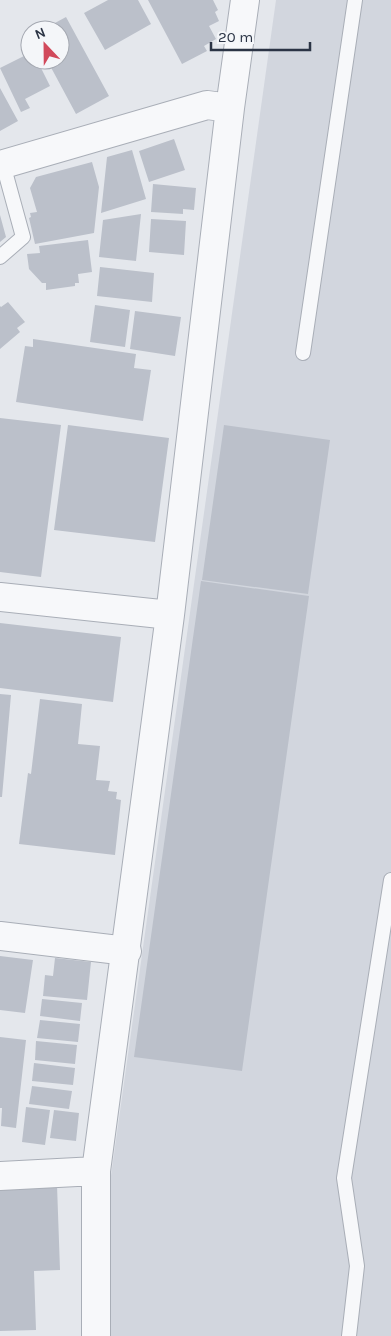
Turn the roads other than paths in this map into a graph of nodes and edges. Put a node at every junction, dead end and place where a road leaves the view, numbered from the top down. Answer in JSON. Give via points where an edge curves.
{"nodes":[{"id":1,"x":245,"y":0,"type":"edge"},
{"id":2,"x":355,"y":0,"type":"edge"},
{"id":3,"x":230,"y":108,"type":"junction"},
{"id":4,"x":2,"y":165,"type":"edge"},
{"id":5,"x":0,"y":256,"type":"edge"},
{"id":6,"x":304,"y":353,"type":"dead end"},
{"id":7,"x":0,"y":597,"type":"edge"},
{"id":8,"x":170,"y":615,"type":"junction"},
{"id":9,"x":391,"y":880,"type":"edge"},
{"id":10,"x":0,"y":936,"type":"edge"},
{"id":11,"x":127,"y":951,"type":"junction"},
{"id":12,"x":96,"y":1171,"type":"junction"},
{"id":13,"x":0,"y":1176,"type":"edge"},
{"id":14,"x":96,"y":1336,"type":"edge"},
{"id":15,"x":349,"y":1336,"type":"edge"}],
"edges":[{"from":1,"to":3,"type":"street"},
{"from":2,"to":6,"type":"lane"},
{"from":3,"to":4,"type":"street","via":[[207,105]]},
{"from":3,"to":8,"type":"street"},
{"from":4,"to":5,"type":"lane","via":[[23,237]]},
{"from":7,"to":8,"type":"street"},
{"from":8,"to":11,"type":"street"},
{"from":9,"to":15,"type":"lane","via":[[344,1178],[357,1266]]},
{"from":10,"to":11,"type":"street"},
{"from":11,"to":12,"type":"street"},
{"from":12,"to":13,"type":"street"},
{"from":12,"to":14,"type":"street"}]}
